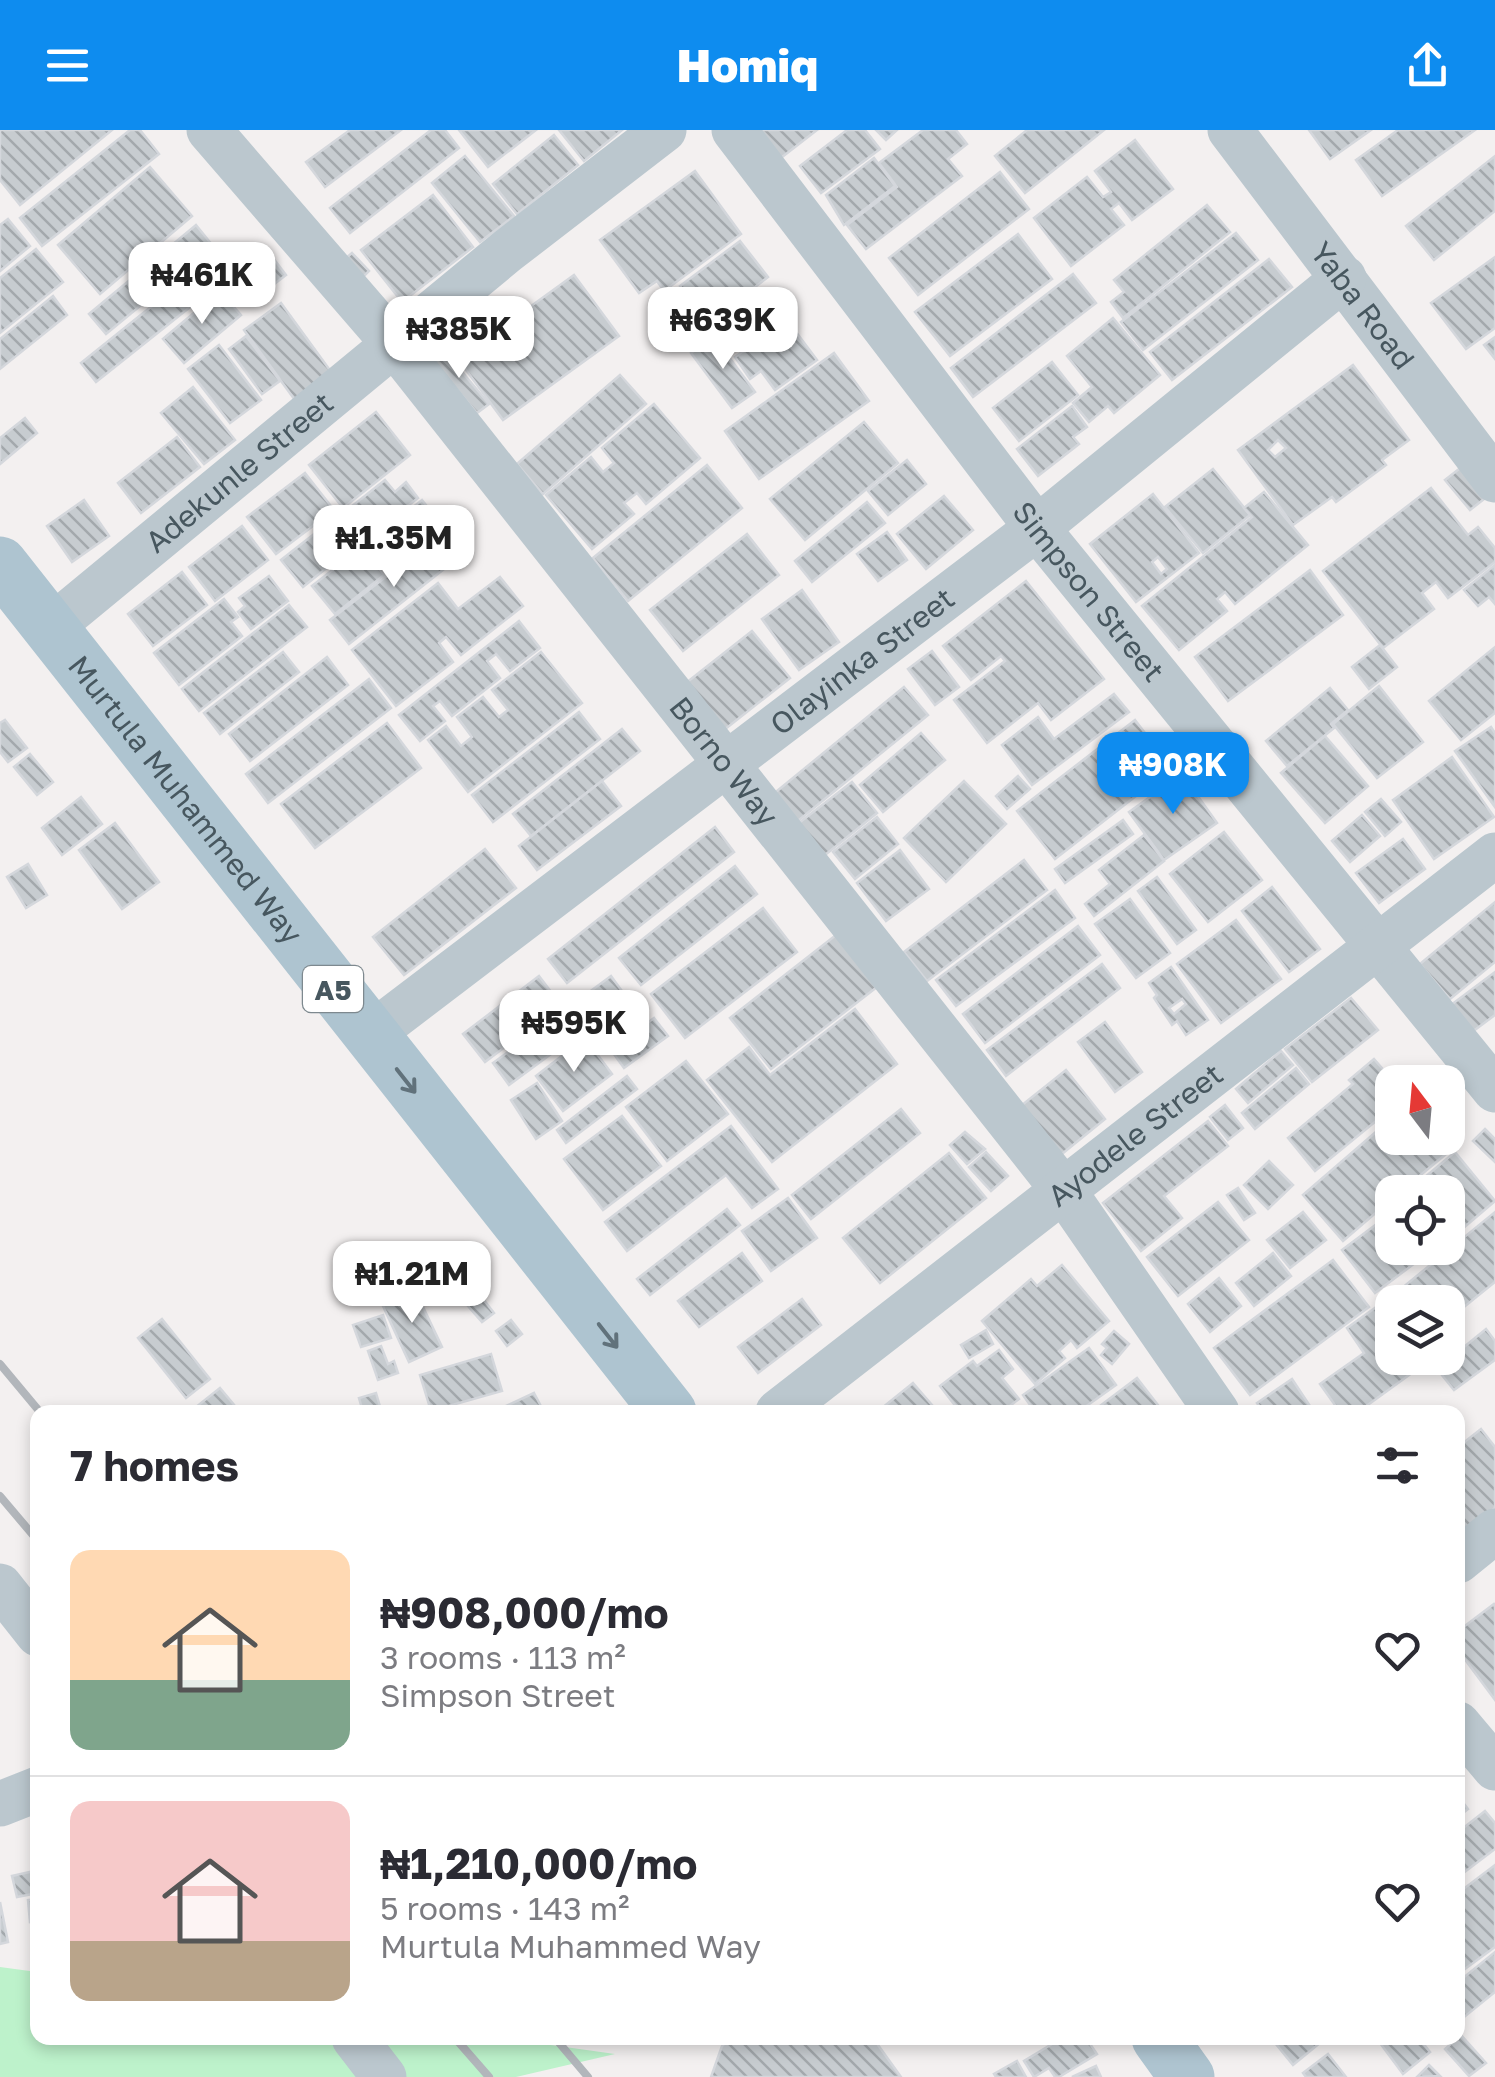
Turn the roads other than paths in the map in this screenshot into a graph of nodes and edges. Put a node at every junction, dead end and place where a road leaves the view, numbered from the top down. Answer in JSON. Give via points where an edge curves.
{"nodes":[{"id":1,"x":210,"y":130,"type":"edge"},
{"id":2,"x":664,"y":130,"type":"edge"},
{"id":3,"x":734,"y":130,"type":"edge"},
{"id":4,"x":1230,"y":130,"type":"edge"},
{"id":5,"x":1344,"y":278,"type":"junction"},
{"id":6,"x":395,"y":344,"type":"junction"},
{"id":7,"x":1495,"y":480,"type":"edge"},
{"id":8,"x":1037,"y":528,"type":"junction"},
{"id":9,"x":0,"y":564,"type":"edge"},
{"id":10,"x":50,"y":628,"type":"junction"},
{"id":11,"x":727,"y":765,"type":"junction"},
{"id":12,"x":1495,"y":856,"type":"edge"},
{"id":13,"x":1379,"y":948,"type":"junction"},
{"id":14,"x":370,"y":1035,"type":"junction"},
{"id":15,"x":1495,"y":1090,"type":"edge"},
{"id":16,"x":1064,"y":1190,"type":"junction"},
{"id":17,"x":662,"y":1405,"type":"edge"},
{"id":18,"x":787,"y":1405,"type":"edge"},
{"id":19,"x":1212,"y":1405,"type":"edge"},
{"id":20,"x":1495,"y":1531,"type":"edge"},
{"id":21,"x":1465,"y":1555,"type":"edge"},
{"id":22,"x":0,"y":1586,"type":"edge"},
{"id":23,"x":30,"y":1624,"type":"edge"},
{"id":24,"x":1465,"y":1732,"type":"edge"},
{"id":25,"x":1495,"y":1768,"type":"edge"},
{"id":26,"x":30,"y":1792,"type":"edge"},
{"id":27,"x":0,"y":1804,"type":"edge"},
{"id":28,"x":1165,"y":2045,"type":"edge"},
{"id":29,"x":1187,"y":2077,"type":"edge"}],
"edges":[{"from":1,"to":6,"type":"street","name":"Borno Way"},
{"from":2,"to":6,"type":"street","name":"Adekunle Street"},
{"from":3,"to":8,"type":"street","name":"Simpson Street"},
{"from":4,"to":5,"type":"street","name":"Yaba Road"},
{"from":5,"to":7,"type":"street","name":"Yaba Road"},
{"from":5,"to":8,"type":"street","name":"Olayinka Street"},
{"from":6,"to":10,"type":"street","name":"Adekunle Street"},
{"from":6,"to":11,"type":"street","name":"Borno Way"},
{"from":8,"to":11,"type":"street","name":"Olayinka Street"},
{"from":8,"to":13,"type":"street","name":"Simpson Street"},
{"from":9,"to":10,"type":"main road","name":"Murtula Muhammed Way","number":"A5"},
{"from":10,"to":14,"type":"main road","name":"Murtula Muhammed Way","number":"A5"},
{"from":11,"to":14,"type":"street","name":"Olayinka Street"},
{"from":11,"to":16,"type":"street","name":"Borno Way"},
{"from":12,"to":13,"type":"street","name":"Ayodele Street"},
{"from":13,"to":15,"type":"street","name":"Simpson Street"},
{"from":13,"to":16,"type":"street","name":"Ayodele Street"},
{"from":14,"to":17,"type":"main road","name":"Murtula Muhammed Way","number":"A5","one_way":true},
{"from":16,"to":18,"type":"street","name":"Ayodele Street"},
{"from":16,"to":19,"type":"street","name":"Borno Way"},
{"from":20,"to":21,"type":"street"},
{"from":22,"to":23,"type":"street"},
{"from":24,"to":25,"type":"street"},
{"from":26,"to":27,"type":"street"},
{"from":28,"to":29,"type":"main road"}]}
